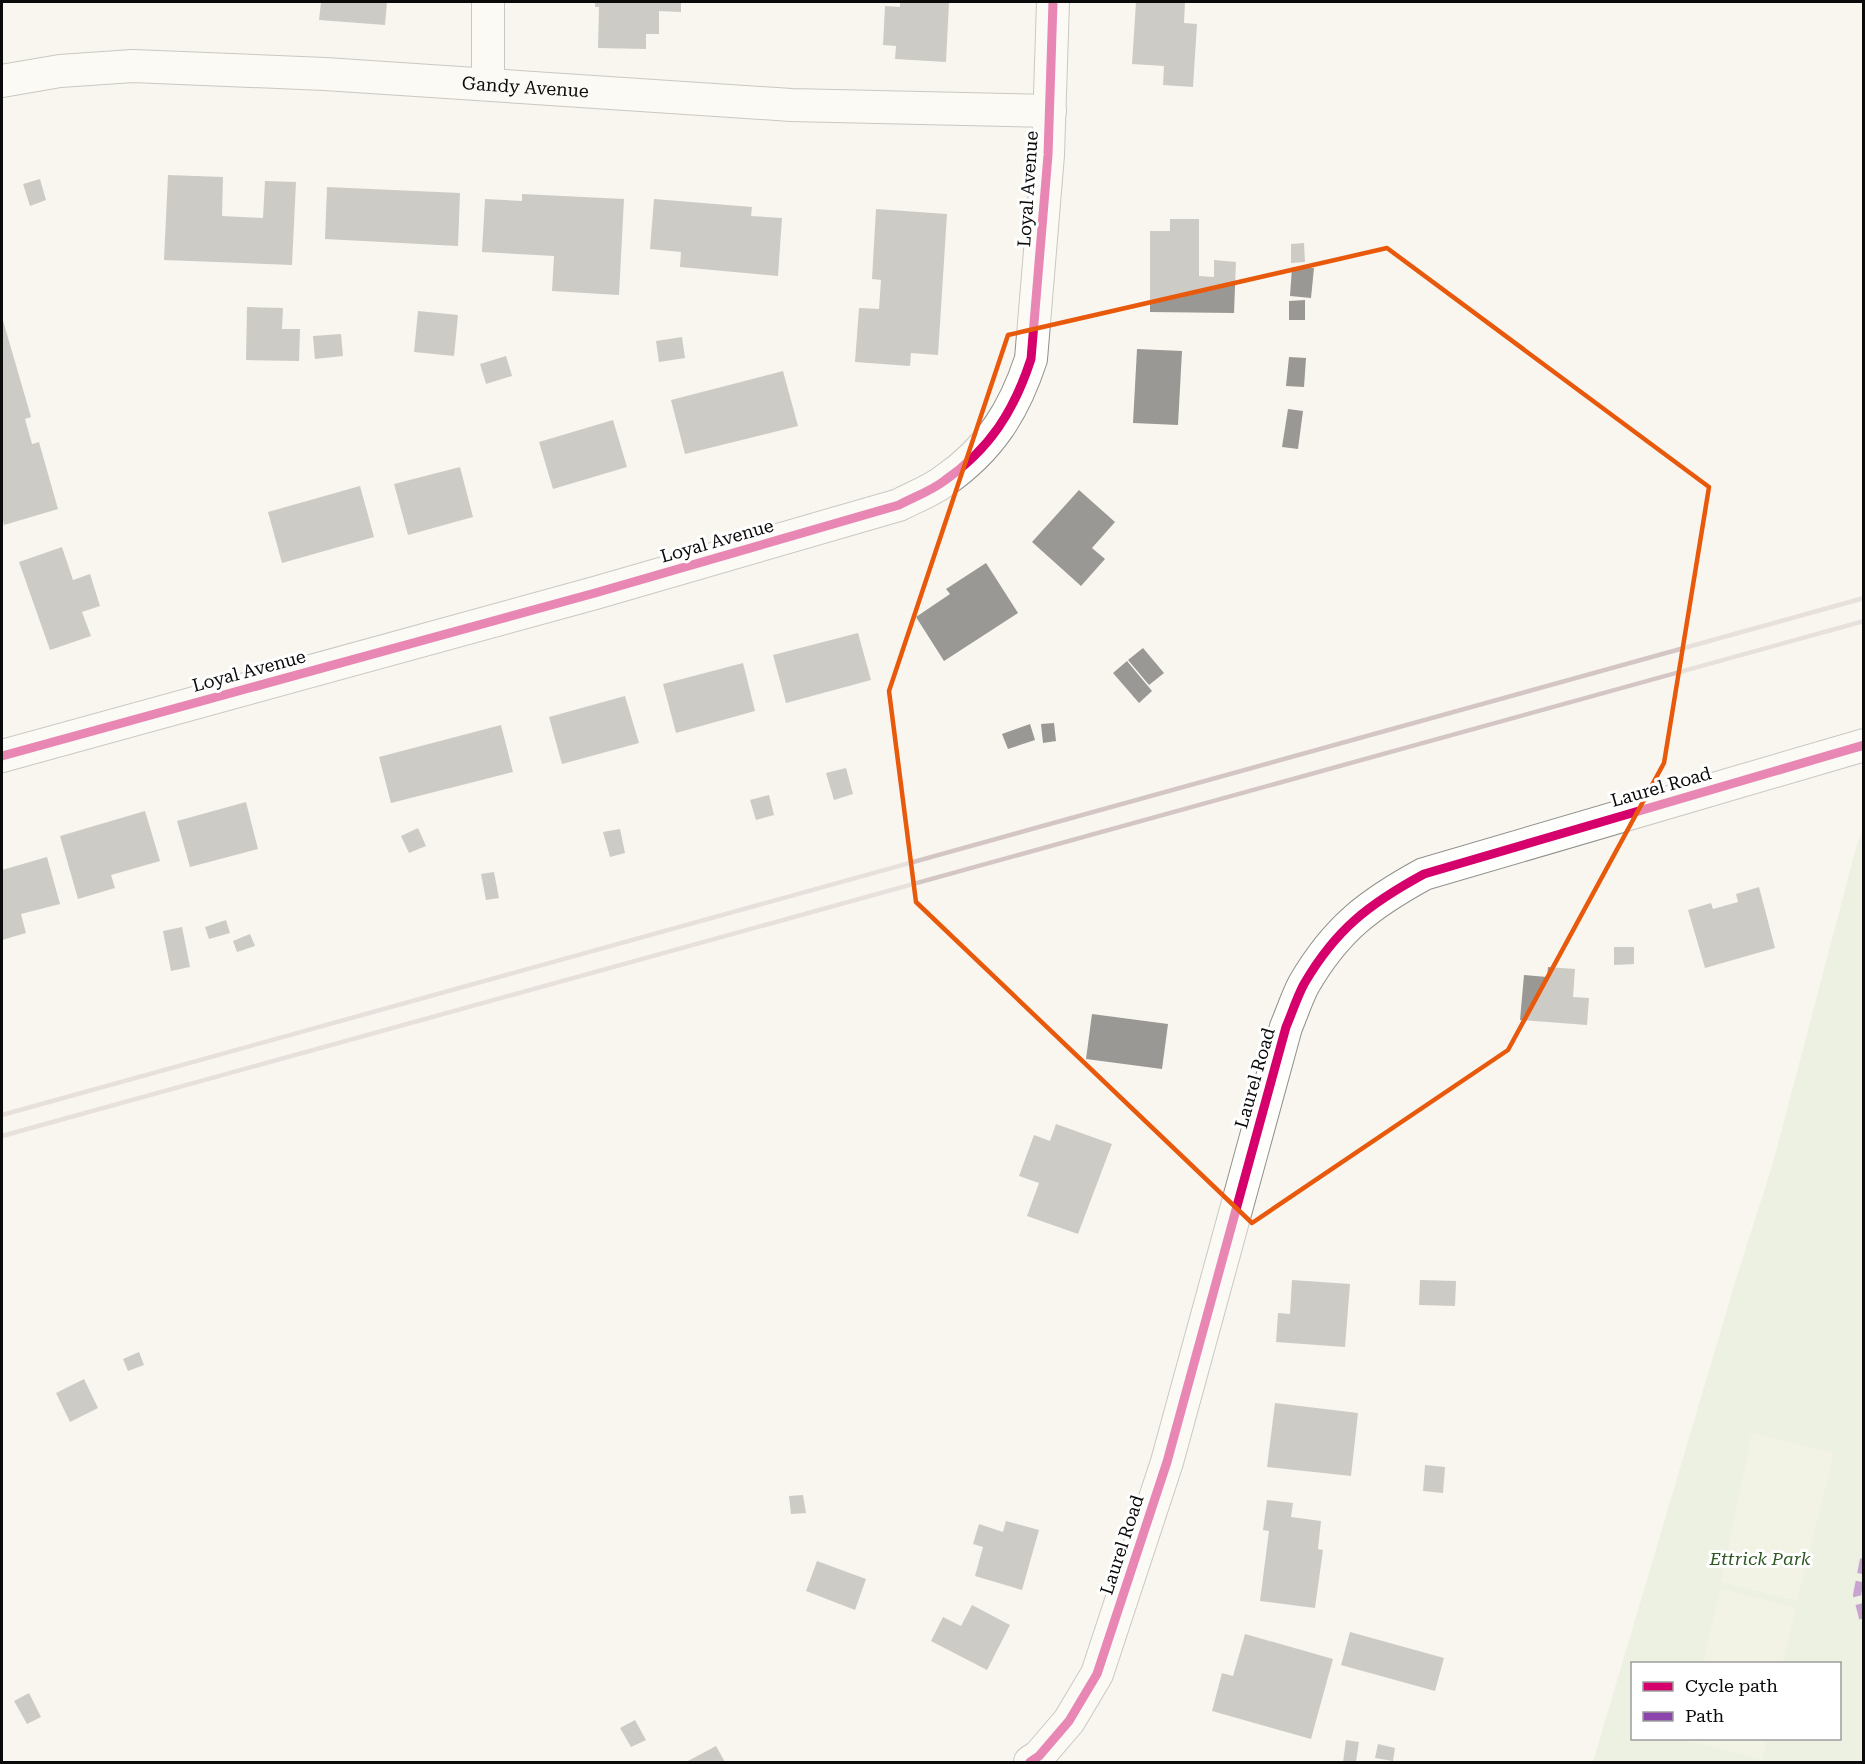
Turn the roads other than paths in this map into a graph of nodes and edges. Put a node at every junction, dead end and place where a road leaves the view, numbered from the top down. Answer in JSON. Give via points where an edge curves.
{"nodes":[{"id":1,"x":488,"y":2,"type":"edge"},
{"id":2,"x":1053,"y":2,"type":"edge"},
{"id":3,"x":2,"y":81,"type":"edge"},
{"id":4,"x":488,"y":84,"type":"junction"},
{"id":5,"x":1050,"y":111,"type":"junction"},
{"id":6,"x":1863,"y":745,"type":"edge"},
{"id":7,"x":2,"y":756,"type":"edge"},
{"id":8,"x":1030,"y":1762,"type":"edge"}],
"edges":[{"from":1,"to":4,"type":"street"},
{"from":2,"to":5,"type":"street","name":"Loyal Avenue"},
{"from":3,"to":4,"type":"street","name":"Gandy Avenue","via":[[60,71],[133,66]]},
{"from":4,"to":5,"type":"street","name":"Gandy Avenue","via":[[791,105]]},
{"from":5,"to":7,"type":"street","name":"Loyal Avenue","via":[[1031,358],[1021,389],[1001,425],[975,457],[943,482],[899,505]]},
{"from":6,"to":8,"type":"street","name":"Laurel Road","via":[[1424,874],[1385,895],[1350,923],[1327,949],[1303,986],[1286,1027],[1167,1462],[1097,1674],[1070,1721]]}]}
